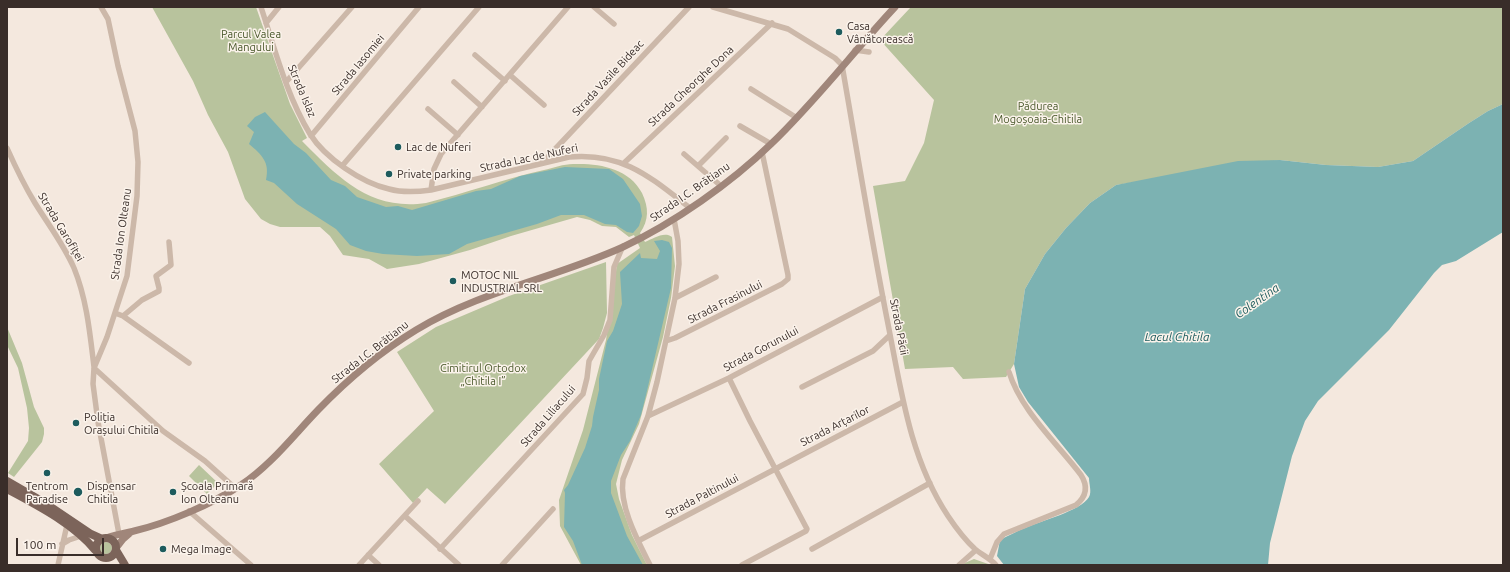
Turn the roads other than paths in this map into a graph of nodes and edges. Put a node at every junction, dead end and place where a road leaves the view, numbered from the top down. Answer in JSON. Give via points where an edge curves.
{"nodes":[{"id":1,"x":101,"y":7,"type":"edge"},
{"id":2,"x":261,"y":7,"type":"edge"},
{"id":3,"x":279,"y":7,"type":"edge"},
{"id":4,"x":352,"y":7,"type":"edge"},
{"id":5,"x":419,"y":7,"type":"edge"},
{"id":6,"x":479,"y":7,"type":"edge"},
{"id":7,"x":568,"y":7,"type":"edge"},
{"id":8,"x":594,"y":7,"type":"edge"},
{"id":9,"x":689,"y":7,"type":"edge"},
{"id":10,"x":713,"y":7,"type":"edge"},
{"id":11,"x":894,"y":7,"type":"edge"},
{"id":12,"x":266,"y":23,"type":"junction"},
{"id":13,"x":614,"y":24,"type":"dead end"},
{"id":14,"x":772,"y":24,"type":"junction"},
{"id":15,"x":855,"y":50,"type":"junction"},
{"id":16,"x":868,"y":52,"type":"dead end"},
{"id":17,"x":475,"y":54,"type":"dead end"},
{"id":18,"x":842,"y":65,"type":"junction"},
{"id":19,"x":510,"y":75,"type":"junction"},
{"id":20,"x":505,"y":81,"type":"junction"},
{"id":21,"x":286,"y":82,"type":"junction"},
{"id":22,"x":454,"y":82,"type":"dead end"},
{"id":23,"x":751,"y":89,"type":"dead end"},
{"id":24,"x":544,"y":105,"type":"dead end"},
{"id":25,"x":482,"y":107,"type":"junction"},
{"id":26,"x":428,"y":109,"type":"dead end"},
{"id":27,"x":797,"y":118,"type":"junction"},
{"id":28,"x":740,"y":126,"type":"dead end"},
{"id":29,"x":458,"y":134,"type":"junction"},
{"id":30,"x":311,"y":136,"type":"junction"},
{"id":31,"x":726,"y":138,"type":"dead end"},
{"id":32,"x":771,"y":144,"type":"junction"},
{"id":33,"x":7,"y":148,"type":"edge"},
{"id":34,"x":762,"y":152,"type":"junction"},
{"id":35,"x":684,"y":154,"type":"dead end"},
{"id":36,"x":542,"y":163,"type":"junction"},
{"id":37,"x":624,"y":163,"type":"junction"},
{"id":38,"x":342,"y":166,"type":"junction"},
{"id":39,"x":698,"y":166,"type":"junction"},
{"id":40,"x":721,"y":186,"type":"junction"},
{"id":41,"x":431,"y":190,"type":"junction"},
{"id":42,"x":690,"y":208,"type":"junction"},
{"id":43,"x":674,"y":219,"type":"junction"},
{"id":44,"x":168,"y":242,"type":"dead end"},
{"id":45,"x":623,"y":246,"type":"junction"},
{"id":46,"x":716,"y":277,"type":"dead end"},
{"id":47,"x":883,"y":297,"type":"junction"},
{"id":48,"x":675,"y":298,"type":"junction"},
{"id":49,"x":115,"y":313,"type":"junction"},
{"id":50,"x":123,"y":316,"type":"junction"},
{"id":51,"x":890,"y":335,"type":"junction"},
{"id":52,"x":666,"y":341,"type":"junction"},
{"id":53,"x":91,"y":348,"type":"junction"},
{"id":54,"x":102,"y":348,"type":"junction"},
{"id":55,"x":189,"y":363,"type":"dead end"},
{"id":56,"x":94,"y":368,"type":"junction"},
{"id":57,"x":1009,"y":372,"type":"dead end"},
{"id":58,"x":728,"y":378,"type":"junction"},
{"id":59,"x":802,"y":388,"type":"dead end"},
{"id":60,"x":903,"y":402,"type":"junction"},
{"id":61,"x":648,"y":416,"type":"junction"},
{"id":62,"x":775,"y":468,"type":"junction"},
{"id":63,"x":7,"y":481,"type":"edge"},
{"id":64,"x":930,"y":483,"type":"junction"},
{"id":65,"x":235,"y":488,"type":"junction"},
{"id":66,"x":7,"y":489,"type":"edge"},
{"id":67,"x":418,"y":501,"type":"dead end"},
{"id":68,"x":553,"y":509,"type":"dead end"},
{"id":69,"x":189,"y":512,"type":"junction"},
{"id":70,"x":405,"y":516,"type":"junction"},
{"id":71,"x":67,"y":525,"type":"junction"},
{"id":72,"x":133,"y":531,"type":"junction"},
{"id":73,"x":119,"y":534,"type":"junction"},
{"id":74,"x":81,"y":536,"type":"junction"},
{"id":75,"x":104,"y":538,"type":"junction"},
{"id":76,"x":638,"y":541,"type":"junction"},
{"id":77,"x":62,"y":544,"type":"junction"},
{"id":78,"x":116,"y":549,"type":"junction"},
{"id":79,"x":440,"y":549,"type":"junction"},
{"id":80,"x":812,"y":549,"type":"dead end"},
{"id":81,"x":976,"y":550,"type":"junction"},
{"id":82,"x":97,"y":554,"type":"junction"},
{"id":83,"x":368,"y":555,"type":"junction"},
{"id":84,"x":990,"y":559,"type":"junction"},
{"id":85,"x":58,"y":565,"type":"edge"},
{"id":86,"x":112,"y":565,"type":"edge"},
{"id":87,"x":125,"y":565,"type":"edge"},
{"id":88,"x":250,"y":565,"type":"edge"},
{"id":89,"x":359,"y":565,"type":"edge"},
{"id":90,"x":379,"y":565,"type":"edge"},
{"id":91,"x":459,"y":565,"type":"edge"},
{"id":92,"x":502,"y":565,"type":"edge"},
{"id":93,"x":650,"y":565,"type":"edge"},
{"id":94,"x":742,"y":565,"type":"edge"},
{"id":95,"x":959,"y":565,"type":"edge"},
{"id":96,"x":996,"y":565,"type":"edge"}],
"edges":[{"from":1,"to":49,"type":"street","name":"Strada Ion Olteanu","via":[[108,19],[135,131],[138,162],[137,196],[127,276]]},
{"from":2,"to":12,"type":"street","name":"Strada Islaz"},
{"from":3,"to":12,"type":"street"},
{"from":4,"to":21,"type":"street"},
{"from":5,"to":30,"type":"street","name":"Strada Iasomiei"},
{"from":6,"to":38,"type":"street"},
{"from":7,"to":19,"type":"street"},
{"from":8,"to":13,"type":"street"},
{"from":9,"to":36,"type":"street","name":"Strada Vasile Bideac"},
{"from":10,"to":14,"type":"street"},
{"from":11,"to":15,"type":"main road","name":"Strada I.C. Brătianu"},
{"from":12,"to":21,"type":"street","name":"Strada Islaz"},
{"from":14,"to":18,"type":"street","via":[[794,32]]},
{"from":14,"to":37,"type":"street","name":"Strada Gheorghe Dona"},
{"from":15,"to":16,"type":"street"},
{"from":15,"to":18,"type":"main road","name":"Strada I.C. Brătianu"},
{"from":17,"to":20,"type":"street"},
{"from":18,"to":27,"type":"main road","name":"Strada I.C. Brătianu"},
{"from":18,"to":47,"type":"street","name":"Strada Păcii"},
{"from":19,"to":20,"type":"street"},
{"from":19,"to":24,"type":"street"},
{"from":20,"to":25,"type":"street"},
{"from":21,"to":30,"type":"street","name":"Strada Islaz"},
{"from":22,"to":25,"type":"street"},
{"from":23,"to":27,"type":"street"},
{"from":25,"to":29,"type":"street"},
{"from":26,"to":29,"type":"street"},
{"from":27,"to":32,"type":"main road","name":"Strada I.C. Brătianu"},
{"from":28,"to":32,"type":"street"},
{"from":29,"to":41,"type":"street","via":[[439,158],[433,173]]},
{"from":30,"to":38,"type":"street","name":"Strada Lac de Nuferi"},
{"from":31,"to":39,"type":"street"},
{"from":32,"to":34,"type":"main road","name":"Strada I.C. Brătianu"},
{"from":33,"to":53,"type":"street","name":"Strada Garofiței","via":[[34,202],[68,254],[84,300]]},
{"from":34,"to":40,"type":"main road","name":"Strada I.C. Brătianu"},
{"from":34,"to":52,"type":"street","name":"Strada Frasinului","via":[[788,279]]},
{"from":35,"to":39,"type":"street"},
{"from":36,"to":37,"type":"street","name":"Strada Lac de Nuferi","via":[[590,156]]},
{"from":36,"to":41,"type":"street","name":"Strada Lac de Nuferi"},
{"from":37,"to":42,"type":"street","name":"Strada Lac de Nuferi","via":[[655,181]]},
{"from":38,"to":41,"type":"street","name":"Strada Lac de Nuferi","via":[[365,180],[389,190]]},
{"from":39,"to":40,"type":"street"},
{"from":40,"to":42,"type":"main road","name":"Strada I.C. Brătianu"},
{"from":42,"to":43,"type":"main road","name":"Strada I.C. Brătianu"},
{"from":43,"to":45,"type":"main road","name":"Strada I.C. Brătianu"},
{"from":43,"to":48,"type":"street","via":[[679,264]]},
{"from":44,"to":50,"type":"street","via":[[171,265],[156,276],[159,291],[142,300]]},
{"from":45,"to":65,"type":"main road","name":"Strada I.C. Brătianu","via":[[477,300],[416,330],[345,384],[274,457]]},
{"from":45,"to":79,"type":"street","name":"Strada Liliacului","via":[[614,267],[610,320],[589,361],[583,394]]},
{"from":46,"to":48,"type":"street"},
{"from":47,"to":51,"type":"street","name":"Strada Păcii"},
{"from":47,"to":58,"type":"street","name":"Strada Gorunului"},
{"from":48,"to":52,"type":"street"},
{"from":49,"to":50,"type":"street"},
{"from":49,"to":54,"type":"street","name":"Strada Ion Olteanu"},
{"from":50,"to":55,"type":"street"},
{"from":51,"to":59,"type":"street","via":[[873,351]]},
{"from":51,"to":60,"type":"street","name":"Strada Păcii"},
{"from":52,"to":61,"type":"street"},
{"from":53,"to":54,"type":"street"},
{"from":53,"to":56,"type":"street","name":"Strada Garofiței"},
{"from":54,"to":56,"type":"street","name":"Strada Ion Olteanu"},
{"from":56,"to":65,"type":"street","via":[[163,431],[205,460]]},
{"from":56,"to":73,"type":"street","name":"Strada Ion Olteanu","via":[[93,384],[98,422]]},
{"from":57,"to":84,"type":"street","via":[[1027,408],[1081,475],[1086,492],[1076,505],[1004,534],[997,542]]},
{"from":58,"to":61,"type":"street","name":"Strada Gorunului"},
{"from":58,"to":62,"type":"street"},
{"from":60,"to":62,"type":"street","name":"Strada Arțarilor"},
{"from":60,"to":64,"type":"street","name":"Strada Păcii","via":[[910,432]]},
{"from":61,"to":76,"type":"street","via":[[623,479],[622,489],[622,497]]},
{"from":62,"to":76,"type":"street","name":"Strada Paltinului"},
{"from":62,"to":94,"type":"street","via":[[807,529],[806,532]]},
{"from":63,"to":75,"type":"main road","via":[[91,534]]},
{"from":64,"to":80,"type":"street"},
{"from":64,"to":81,"type":"street","name":"Strada Păcii","via":[[947,515]]},
{"from":65,"to":69,"type":"main road","name":"Strada I.C. Brătianu"},
{"from":66,"to":71,"type":"main road"},
{"from":67,"to":70,"type":"street"},
{"from":68,"to":92,"type":"street"},
{"from":69,"to":72,"type":"main road","name":"Strada I.C. Brătianu"},
{"from":69,"to":88,"type":"street"},
{"from":70,"to":79,"type":"street"},
{"from":70,"to":83,"type":"street"},
{"from":71,"to":74,"type":"main road"},
{"from":71,"to":77,"type":"street"},
{"from":72,"to":73,"type":"main road","name":"Strada I.C. Brătianu"},
{"from":72,"to":78,"type":"main road","name":"Strada I.C. Brătianu"},
{"from":73,"to":75,"type":"main road","name":"Strada I.C. Brătianu"},
{"from":74,"to":77,"type":"street"},
{"from":74,"to":82,"type":"main road"},
{"from":75,"to":78,"type":"main road","via":[[114,542]]},
{"from":75,"to":82,"type":"main road","via":[[96,543]]},
{"from":76,"to":93,"type":"street"},
{"from":77,"to":85,"type":"street"},
{"from":78,"to":82,"type":"main road","via":[[110,558],[106,559]]},
{"from":78,"to":87,"type":"main road"},
{"from":79,"to":91,"type":"street"},
{"from":81,"to":84,"type":"street","name":"Strada Păcii"},
{"from":81,"to":95,"type":"street"},
{"from":82,"to":86,"type":"main road"},
{"from":83,"to":89,"type":"street"},
{"from":83,"to":90,"type":"street"},
{"from":84,"to":96,"type":"street","name":"Strada Păcii"}]}
